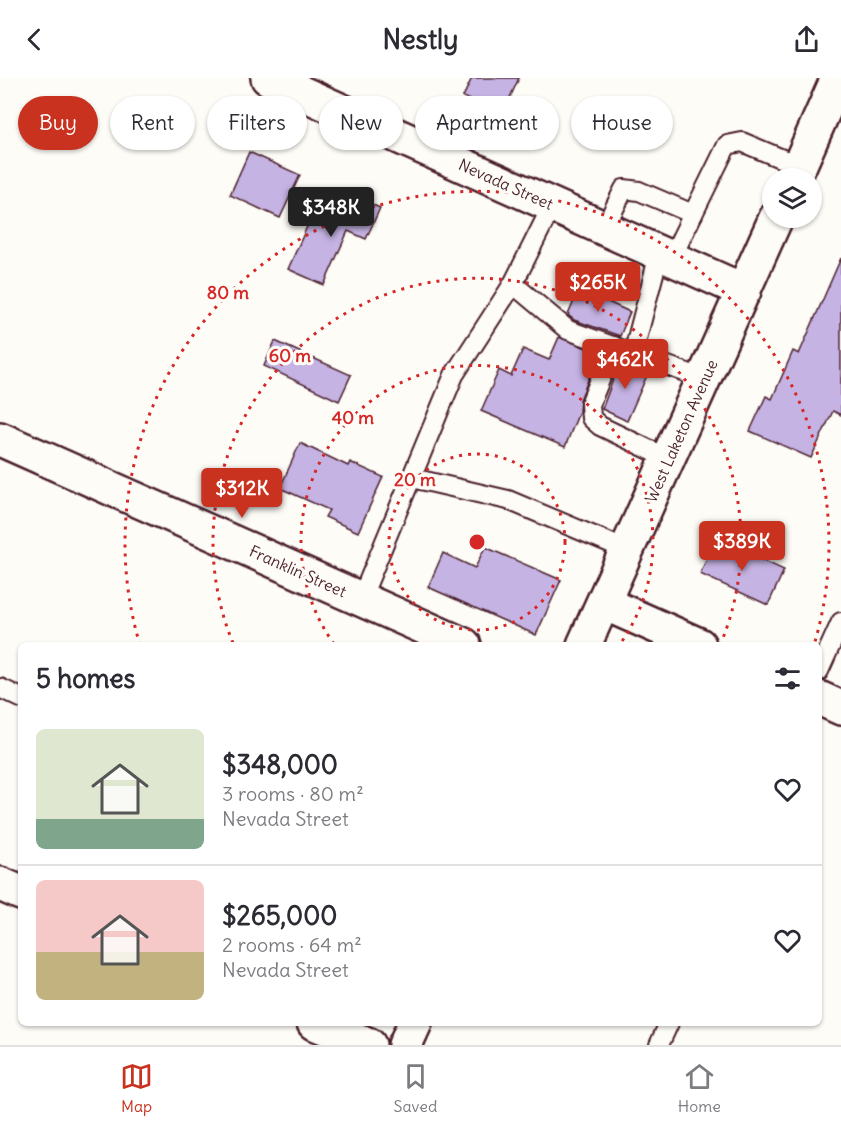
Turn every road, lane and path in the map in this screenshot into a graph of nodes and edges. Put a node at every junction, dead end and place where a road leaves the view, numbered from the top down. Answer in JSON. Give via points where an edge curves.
{"nodes":[{"id":1,"x":268,"y":78,"type":"edge"},
{"id":2,"x":838,"y":78,"type":"edge"},
{"id":3,"x":789,"y":168,"type":"edge"},
{"id":4,"x":798,"y":168,"type":"edge"},
{"id":5,"x":553,"y":204,"type":"junction"},
{"id":6,"x":693,"y":214,"type":"junction"},
{"id":7,"x":772,"y":228,"type":"edge"},
{"id":8,"x":604,"y":229,"type":"junction"},
{"id":9,"x":665,"y":256,"type":"junction"},
{"id":10,"x":513,"y":284,"type":"junction"},
{"id":11,"x":744,"y":291,"type":"junction"},
{"id":12,"x":614,"y":346,"type":"junction"},
{"id":13,"x":633,"y":354,"type":"junction"},
{"id":14,"x":705,"y":379,"type":"junction"},
{"id":15,"x":0,"y":439,"type":"edge"},
{"id":16,"x":669,"y":459,"type":"junction"},
{"id":17,"x":412,"y":478,"type":"junction"},
{"id":18,"x":627,"y":550,"type":"junction"},
{"id":19,"x":361,"y":599,"type":"junction"},
{"id":20,"x":604,"y":603,"type":"junction"},
{"id":21,"x":841,"y":622,"type":"edge"},
{"id":22,"x":457,"y":642,"type":"edge"},
{"id":23,"x":585,"y":642,"type":"edge"},
{"id":24,"x":692,"y":642,"type":"edge"},
{"id":25,"x":822,"y":664,"type":"edge"},
{"id":26,"x":0,"y":688,"type":"edge"},
{"id":27,"x":18,"y":697,"type":"edge"},
{"id":28,"x":822,"y":699,"type":"edge"},
{"id":29,"x":841,"y":708,"type":"edge"},
{"id":30,"x":0,"y":884,"type":"edge"},
{"id":31,"x":18,"y":892,"type":"edge"},
{"id":32,"x":322,"y":1026,"type":"edge"},
{"id":33,"x":414,"y":1026,"type":"edge"},
{"id":34,"x":668,"y":1026,"type":"edge"},
{"id":35,"x":369,"y":1045,"type":"edge"},
{"id":36,"x":405,"y":1045,"type":"edge"},
{"id":37,"x":659,"y":1045,"type":"edge"}],
"edges":[{"from":1,"to":5,"type":"street","name":"Nevada Street"},
{"from":2,"to":4,"type":"street"},
{"from":3,"to":6,"type":"lane","via":[[742,142],[727,145]]},
{"from":5,"to":8,"type":"street","name":"Nevada Street"},
{"from":5,"to":10,"type":"lane"},
{"from":6,"to":8,"type":"lane","via":[[639,191],[624,189]]},
{"from":6,"to":9,"type":"lane"},
{"from":7,"to":11,"type":"street","name":"West Laketon Avenue"},
{"from":8,"to":9,"type":"street","name":"Nevada Street"},
{"from":9,"to":11,"type":"street","name":"Nevada Street"},
{"from":9,"to":13,"type":"lane"},
{"from":10,"to":12,"type":"lane","via":[[568,330]]},
{"from":10,"to":17,"type":"lane","via":[[454,375]]},
{"from":11,"to":14,"type":"street","name":"West Laketon Avenue"},
{"from":12,"to":13,"type":"lane"},
{"from":12,"to":16,"type":"lane","via":[[590,404],[591,418]]},
{"from":13,"to":14,"type":"lane"},
{"from":14,"to":16,"type":"street","name":"West Laketon Avenue"},
{"from":15,"to":19,"type":"street","name":"Franklin Street"},
{"from":16,"to":18,"type":"street","name":"West Laketon Avenue"},
{"from":17,"to":18,"type":"lane","via":[[508,500]]},
{"from":17,"to":19,"type":"lane"},
{"from":18,"to":20,"type":"street","name":"West Laketon Avenue"},
{"from":19,"to":22,"type":"street","name":"Franklin Street"},
{"from":20,"to":23,"type":"street","name":"West Laketon Avenue"},
{"from":20,"to":24,"type":"street"},
{"from":21,"to":25,"type":"lane"},
{"from":26,"to":27,"type":"lane"},
{"from":28,"to":29,"type":"street"},
{"from":30,"to":31,"type":"street"},
{"from":32,"to":35,"type":"street"},
{"from":33,"to":36,"type":"street"},
{"from":34,"to":37,"type":"lane"}]}
